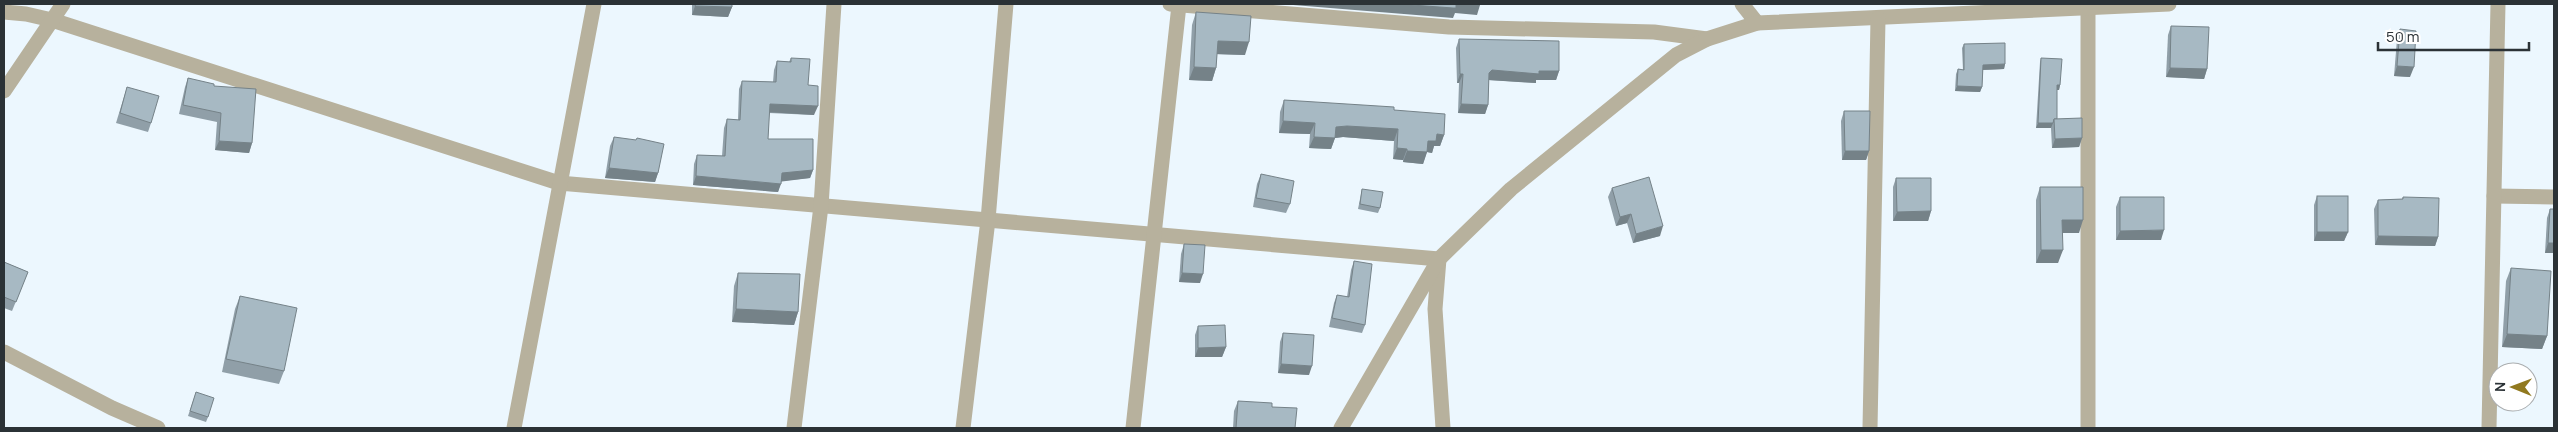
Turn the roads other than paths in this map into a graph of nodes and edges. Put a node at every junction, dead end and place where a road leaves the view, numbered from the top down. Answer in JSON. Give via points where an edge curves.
{"nodes":[{"id":1,"x":63,"y":4,"type":"edge"},
{"id":2,"x":594,"y":4,"type":"edge"},
{"id":3,"x":834,"y":4,"type":"edge"},
{"id":4,"x":1006,"y":4,"type":"edge"},
{"id":5,"x":1175,"y":4,"type":"edge"},
{"id":6,"x":1742,"y":4,"type":"edge"},
{"id":7,"x":2169,"y":4,"type":"edge"},
{"id":8,"x":2498,"y":4,"type":"edge"},
{"id":9,"x":2088,"y":5,"type":"edge"},
{"id":10,"x":4,"y":12,"type":"edge"},
{"id":11,"x":1878,"y":19,"type":"junction"},
{"id":12,"x":52,"y":20,"type":"junction"},
{"id":13,"x":1757,"y":23,"type":"junction"},
{"id":14,"x":1707,"y":39,"type":"junction"},
{"id":15,"x":4,"y":91,"type":"edge"},
{"id":16,"x":559,"y":183,"type":"junction"},
{"id":17,"x":2494,"y":196,"type":"junction"},
{"id":18,"x":2554,"y":197,"type":"edge"},
{"id":19,"x":821,"y":206,"type":"junction"},
{"id":20,"x":988,"y":220,"type":"junction"},
{"id":21,"x":1155,"y":234,"type":"junction"},
{"id":22,"x":1439,"y":259,"type":"junction"},
{"id":23,"x":4,"y":352,"type":"edge"},
{"id":24,"x":158,"y":428,"type":"edge"},
{"id":25,"x":514,"y":428,"type":"edge"},
{"id":26,"x":794,"y":428,"type":"edge"},
{"id":27,"x":963,"y":428,"type":"edge"},
{"id":28,"x":1133,"y":428,"type":"edge"},
{"id":29,"x":1341,"y":428,"type":"edge"},
{"id":30,"x":1443,"y":428,"type":"edge"},
{"id":31,"x":1870,"y":428,"type":"edge"},
{"id":32,"x":2088,"y":428,"type":"edge"},
{"id":33,"x":2489,"y":428,"type":"edge"}],
"edges":[{"from":1,"to":12,"type":"street"},
{"from":2,"to":16,"type":"street"},
{"from":3,"to":19,"type":"street"},
{"from":4,"to":20,"type":"street"},
{"from":5,"to":14,"type":"street","via":[[1449,28],[1654,32]]},
{"from":5,"to":21,"type":"street"},
{"from":6,"to":13,"type":"street"},
{"from":7,"to":9,"type":"street"},
{"from":8,"to":17,"type":"street"},
{"from":9,"to":11,"type":"street"},
{"from":9,"to":32,"type":"street"},
{"from":10,"to":12,"type":"street"},
{"from":11,"to":13,"type":"street"},
{"from":11,"to":31,"type":"street"},
{"from":12,"to":15,"type":"street"},
{"from":12,"to":16,"type":"street"},
{"from":13,"to":14,"type":"street"},
{"from":14,"to":22,"type":"street","via":[[1676,55],[1511,190]]},
{"from":16,"to":19,"type":"street"},
{"from":16,"to":25,"type":"street"},
{"from":17,"to":18,"type":"street"},
{"from":17,"to":33,"type":"street"},
{"from":19,"to":20,"type":"street"},
{"from":19,"to":26,"type":"street"},
{"from":20,"to":21,"type":"street"},
{"from":20,"to":27,"type":"street"},
{"from":21,"to":22,"type":"street"},
{"from":21,"to":28,"type":"street"},
{"from":22,"to":29,"type":"street"},
{"from":22,"to":30,"type":"street","via":[[1435,309]]},
{"from":23,"to":24,"type":"street"}]}
